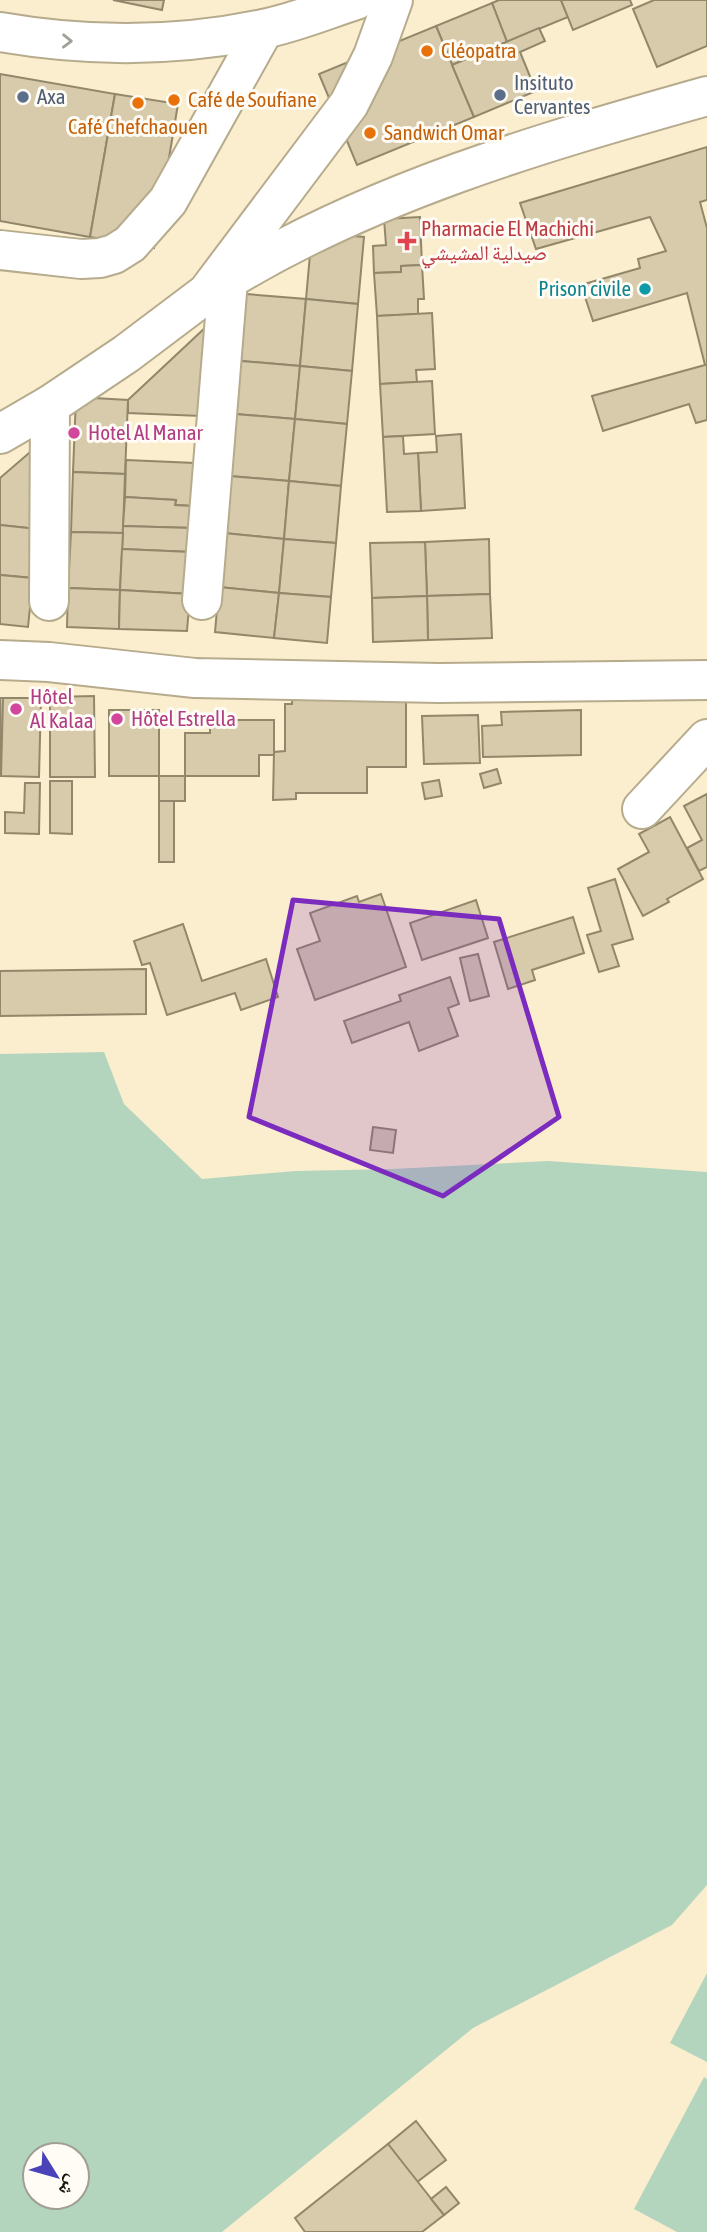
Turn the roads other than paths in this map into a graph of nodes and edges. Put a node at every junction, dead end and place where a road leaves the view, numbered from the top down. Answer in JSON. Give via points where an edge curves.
{"nodes":[{"id":1,"x":355,"y":0,"type":"edge"},
{"id":2,"x":393,"y":0,"type":"edge"},
{"id":3,"x":264,"y":29,"type":"junction"},
{"id":4,"x":0,"y":31,"type":"edge"},
{"id":5,"x":707,"y":96,"type":"edge"},
{"id":6,"x":0,"y":250,"type":"edge"},
{"id":7,"x":218,"y":286,"type":"junction"},
{"id":8,"x":50,"y":405,"type":"junction"},
{"id":9,"x":0,"y":434,"type":"edge"},
{"id":10,"x":202,"y":600,"type":"dead end"},
{"id":11,"x":49,"y":601,"type":"dead end"},
{"id":12,"x":0,"y":660,"type":"edge"},
{"id":13,"x":707,"y":680,"type":"edge"},
{"id":14,"x":707,"y":739,"type":"edge"},
{"id":15,"x":642,"y":809,"type":"dead end"}],
"edges":[{"from":1,"to":3,"type":"street"},
{"from":2,"to":7,"type":"street","via":[[373,57],[349,104]]},
{"from":4,"to":3,"type":"street","one_way":true,"via":[[51,41],[167,42]]},
{"from":3,"to":6,"type":"street","via":[[168,201],[130,244],[114,254],[81,259]]},
{"from":5,"to":7,"type":"street","via":[[513,152],[374,204]]},
{"from":7,"to":8,"type":"street"},
{"from":7,"to":10,"type":"street"},
{"from":8,"to":9,"type":"street"},
{"from":8,"to":11,"type":"street"},
{"from":12,"to":13,"type":"street","via":[[195,678],[439,683]]},
{"from":14,"to":15,"type":"street"}]}
